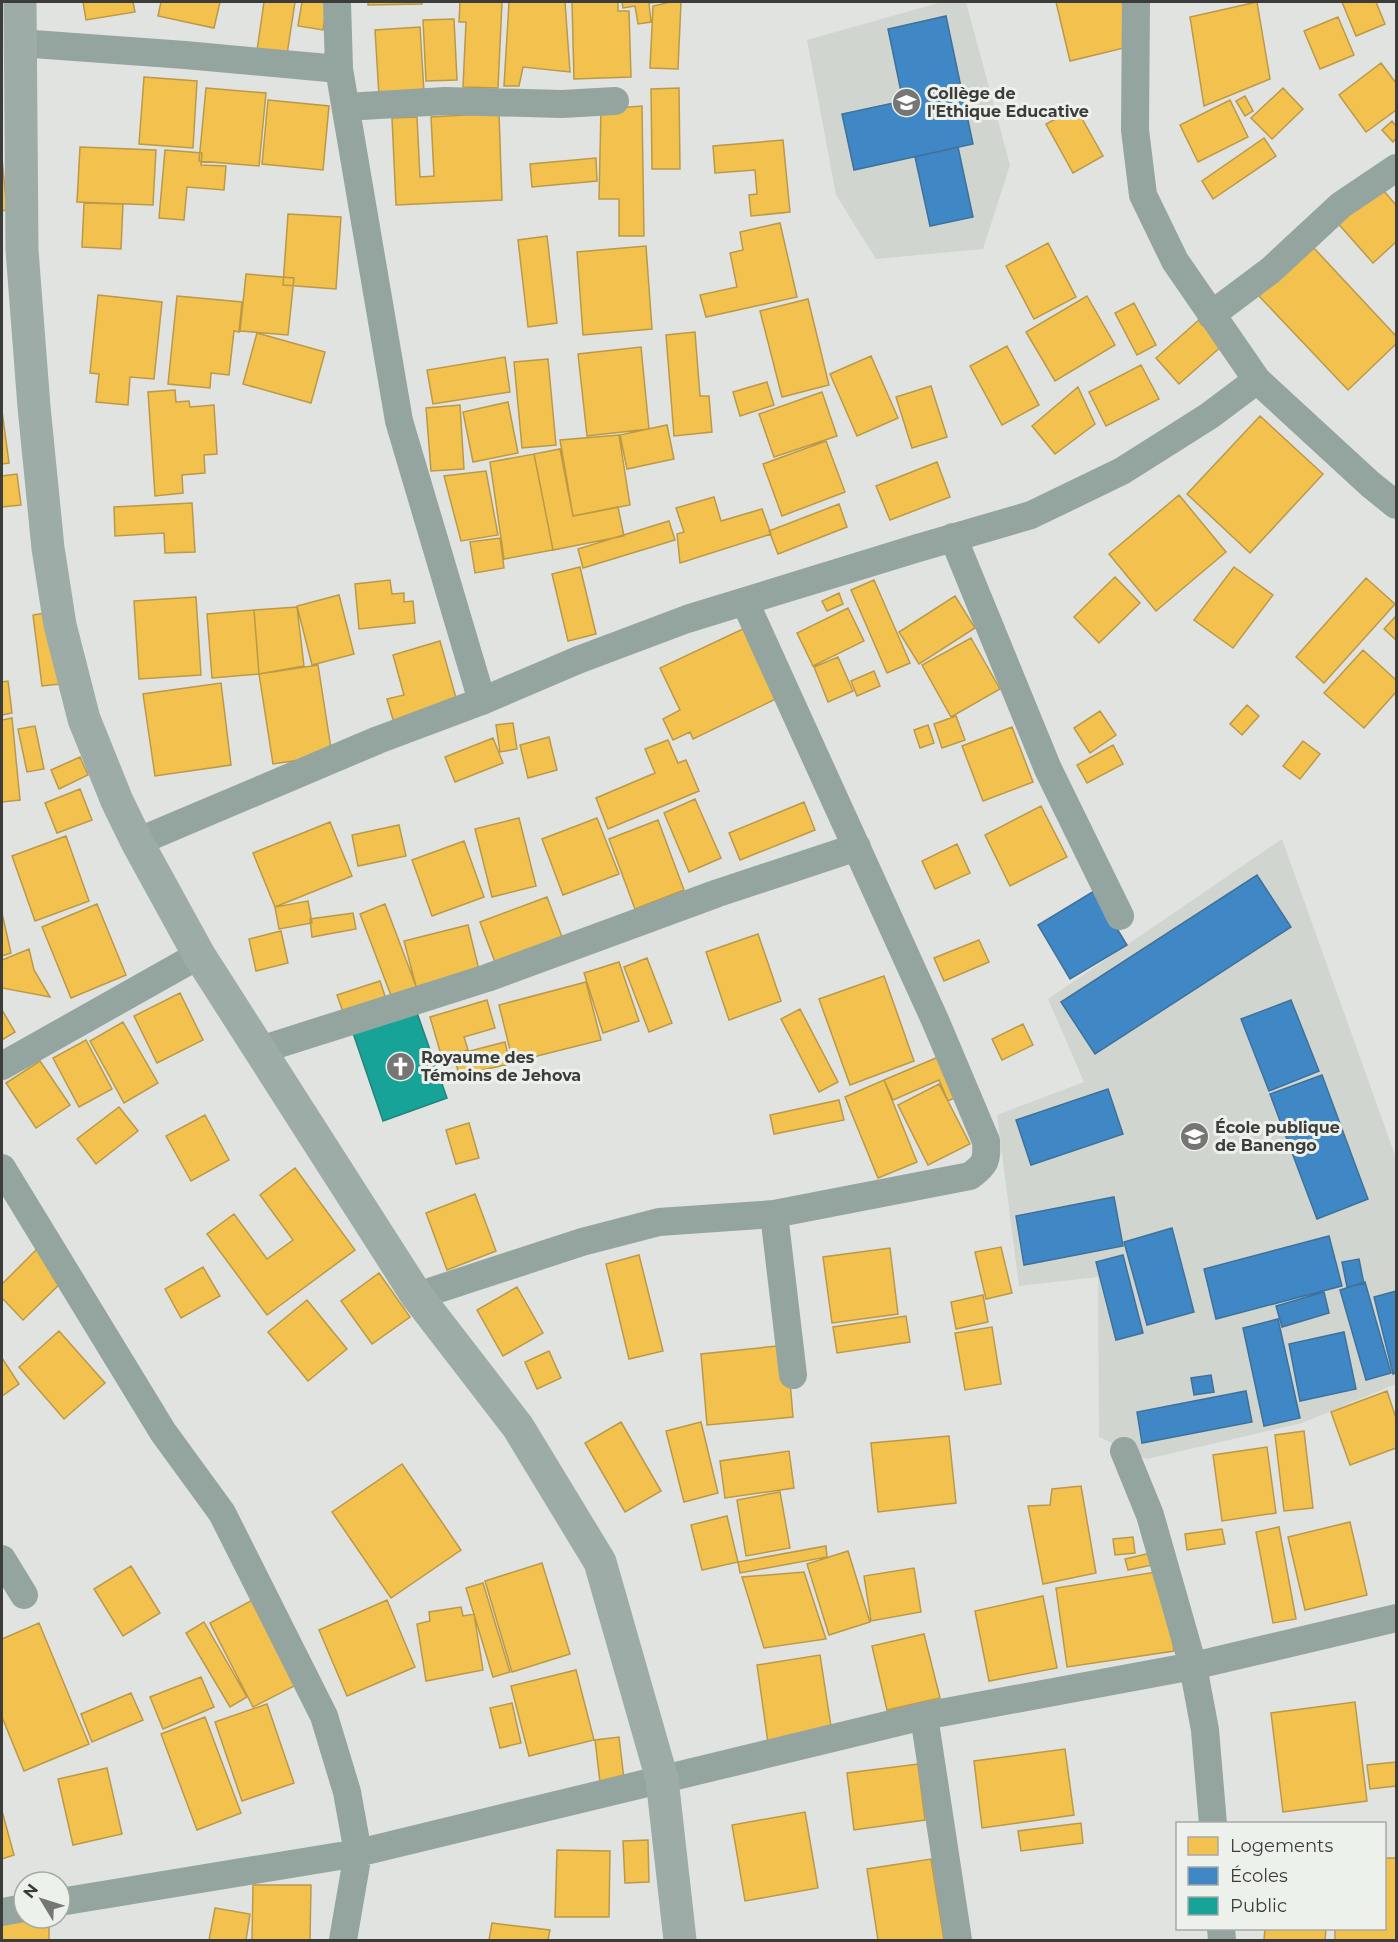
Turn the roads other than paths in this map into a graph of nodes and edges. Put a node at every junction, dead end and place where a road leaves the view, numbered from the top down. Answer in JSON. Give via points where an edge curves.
{"nodes":[{"id":1,"x":20,"y":2,"type":"edge"},
{"id":2,"x":337,"y":2,"type":"edge"},
{"id":3,"x":1136,"y":2,"type":"edge"},
{"id":4,"x":19,"y":43,"type":"junction"},
{"id":5,"x":339,"y":69,"type":"junction"},
{"id":6,"x":615,"y":101,"type":"dead end"},
{"id":7,"x":346,"y":108,"type":"junction"},
{"id":8,"x":1396,"y":168,"type":"edge"},
{"id":9,"x":1211,"y":315,"type":"junction"},
{"id":10,"x":1257,"y":380,"type":"junction"},
{"id":11,"x":1396,"y":505,"type":"edge"},
{"id":12,"x":953,"y":537,"type":"junction"},
{"id":13,"x":745,"y":602,"type":"junction"},
{"id":14,"x":482,"y":701,"type":"junction"},
{"id":15,"x":137,"y":842,"type":"junction"},
{"id":16,"x":857,"y":847,"type":"junction"},
{"id":17,"x":1120,"y":916,"type":"dead end"},
{"id":18,"x":199,"y":956,"type":"junction"},
{"id":19,"x":260,"y":1050,"type":"junction"},
{"id":20,"x":2,"y":1066,"type":"edge"},
{"id":21,"x":2,"y":1168,"type":"edge"},
{"id":22,"x":774,"y":1214,"type":"junction"},
{"id":23,"x":417,"y":1296,"type":"junction"},
{"id":24,"x":793,"y":1375,"type":"dead end"},
{"id":25,"x":1124,"y":1452,"type":"dead end"},
{"id":26,"x":2,"y":1559,"type":"edge"},
{"id":27,"x":24,"y":1595,"type":"dead end"},
{"id":28,"x":1396,"y":1618,"type":"edge"},
{"id":29,"x":1193,"y":1666,"type":"junction"},
{"id":30,"x":924,"y":1716,"type":"junction"},
{"id":31,"x":662,"y":1779,"type":"junction"},
{"id":32,"x":1213,"y":1822,"type":"edge"},
{"id":33,"x":358,"y":1853,"type":"junction"},
{"id":34,"x":72,"y":1900,"type":"edge"},
{"id":35,"x":343,"y":1941,"type":"edge"},
{"id":36,"x":680,"y":1941,"type":"edge"},
{"id":37,"x":958,"y":1941,"type":"edge"}],
"edges":[{"from":1,"to":4,"type":"street"},
{"from":2,"to":5,"type":"street"},
{"from":3,"to":9,"type":"street","via":[[1135,130],[1143,195],[1175,261]]},
{"from":4,"to":5,"type":"street"},
{"from":4,"to":15,"type":"street","via":[[22,250],[48,548],[60,625],[84,719]]},
{"from":5,"to":7,"type":"street"},
{"from":6,"to":7,"type":"street","via":[[445,101]]},
{"from":7,"to":14,"type":"street","via":[[399,421]]},
{"from":8,"to":9,"type":"street","via":[[1341,205],[1271,270]]},
{"from":9,"to":10,"type":"street"},
{"from":10,"to":11,"type":"street"},
{"from":10,"to":12,"type":"street","via":[[1209,416],[1122,471],[1031,515]]},
{"from":12,"to":13,"type":"street"},
{"from":12,"to":17,"type":"street","via":[[1048,769]]},
{"from":13,"to":14,"type":"street","via":[[676,623]]},
{"from":13,"to":16,"type":"street"},
{"from":14,"to":15,"type":"street","via":[[378,740]]},
{"from":15,"to":18,"type":"street"},
{"from":16,"to":19,"type":"street","via":[[718,893],[487,978]]},
{"from":16,"to":22,"type":"street","via":[[986,1141],[987,1158],[970,1176]]},
{"from":18,"to":19,"type":"street"},
{"from":18,"to":20,"type":"street"},
{"from":19,"to":23,"type":"street"},
{"from":21,"to":33,"type":"street","via":[[163,1432],[222,1513],[324,1716],[347,1791]]},
{"from":22,"to":23,"type":"street","via":[[659,1222],[582,1242]]},
{"from":22,"to":24,"type":"street"},
{"from":23,"to":31,"type":"street","via":[[518,1427],[600,1562]]},
{"from":25,"to":29,"type":"street","via":[[1150,1515]]},
{"from":26,"to":27,"type":"street"},
{"from":28,"to":29,"type":"street"},
{"from":29,"to":30,"type":"street"},
{"from":29,"to":32,"type":"street","via":[[1205,1730]]},
{"from":30,"to":31,"type":"street"},
{"from":30,"to":37,"type":"street"},
{"from":31,"to":33,"type":"street"},
{"from":31,"to":36,"type":"street"},
{"from":33,"to":34,"type":"street"},
{"from":33,"to":35,"type":"street"}]}
